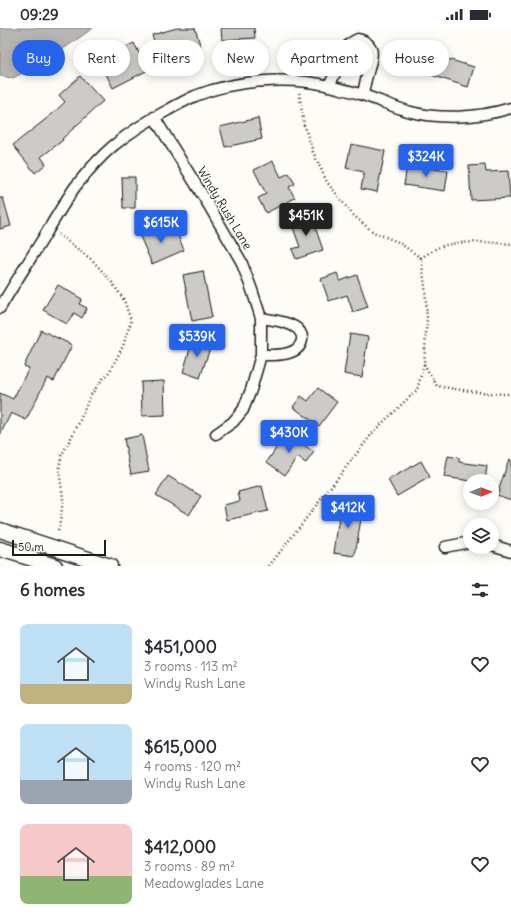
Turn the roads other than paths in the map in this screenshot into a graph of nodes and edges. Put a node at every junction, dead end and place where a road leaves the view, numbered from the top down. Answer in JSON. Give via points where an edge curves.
{"nodes":[{"id":1,"x":328,"y":86,"type":"junction"},
{"id":2,"x":363,"y":95,"type":"junction"},
{"id":3,"x":511,"y":108,"type":"edge"},
{"id":4,"x":154,"y":117,"type":"junction"},
{"id":5,"x":1,"y":305,"type":"edge"},
{"id":6,"x":261,"y":318,"type":"junction"},
{"id":7,"x":261,"y":355,"type":"junction"},
{"id":8,"x":216,"y":434,"type":"dead end"},
{"id":9,"x":0,"y":530,"type":"edge"},
{"id":10,"x":463,"y":543,"type":"edge"},
{"id":11,"x":444,"y":547,"type":"dead end"},
{"id":12,"x":499,"y":547,"type":"edge"},
{"id":13,"x":0,"y":549,"type":"edge"},
{"id":14,"x":511,"y":551,"type":"edge"},
{"id":15,"x":55,"y":566,"type":"edge"},
{"id":16,"x":110,"y":566,"type":"edge"}],
"edges":[{"from":1,"to":2,"type":"street"},
{"from":1,"to":2,"type":"street","via":[[348,44],[358,39],[365,40],[372,51]]},
{"from":1,"to":4,"type":"street","via":[[298,81],[264,82],[220,88],[196,96]]},
{"from":2,"to":3,"type":"street","via":[[408,111],[429,115],[485,115]]},
{"from":4,"to":5,"type":"street","via":[[112,147],[75,187]]},
{"from":4,"to":6,"type":"street","name":"Windy Rush Lane","via":[[241,261]]},
{"from":6,"to":7,"type":"street","name":"Windy Rush Lane"},
{"from":6,"to":7,"type":"street","via":[[294,325],[302,339],[300,346],[289,353]]},
{"from":7,"to":8,"type":"street","name":"Windy Rush Lane","via":[[243,410],[233,422]]},
{"from":9,"to":16,"type":"street"},
{"from":10,"to":11,"type":"street"},
{"from":12,"to":14,"type":"street"},
{"from":13,"to":15,"type":"street"}]}
